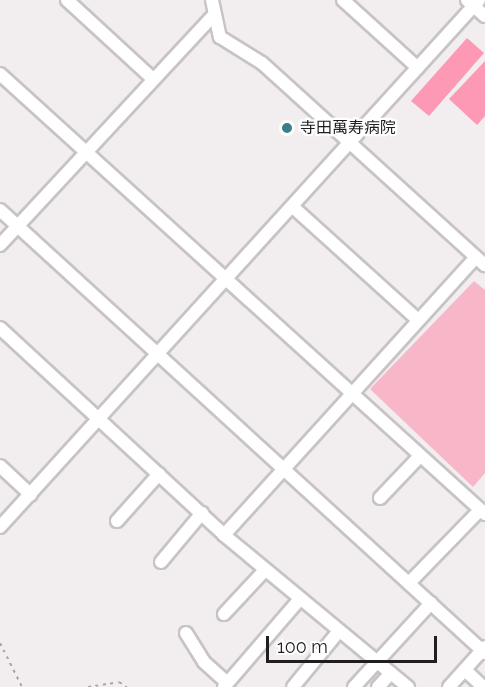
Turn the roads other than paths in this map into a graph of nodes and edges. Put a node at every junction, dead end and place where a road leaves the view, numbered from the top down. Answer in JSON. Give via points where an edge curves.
{"nodes":[{"id":1,"x":67,"y":0,"type":"edge"},
{"id":2,"x":212,"y":0,"type":"edge"},
{"id":3,"x":343,"y":0,"type":"edge"},
{"id":4,"x":473,"y":2,"type":"edge"},
{"id":5,"x":213,"y":16,"type":"junction"},
{"id":6,"x":485,"y":16,"type":"edge"},
{"id":7,"x":418,"y":68,"type":"junction"},
{"id":8,"x":0,"y":74,"type":"edge"},
{"id":9,"x":153,"y":79,"type":"junction"},
{"id":10,"x":351,"y":145,"type":"junction"},
{"id":11,"x":86,"y":151,"type":"junction"},
{"id":12,"x":293,"y":207,"type":"junction"},
{"id":13,"x":0,"y":210,"type":"edge"},
{"id":14,"x":17,"y":226,"type":"junction"},
{"id":15,"x":0,"y":245,"type":"edge"},
{"id":16,"x":480,"y":261,"type":"edge"},
{"id":17,"x":226,"y":279,"type":"junction"},
{"id":18,"x":417,"y":319,"type":"junction"},
{"id":19,"x":0,"y":328,"type":"edge"},
{"id":20,"x":157,"y":354,"type":"junction"},
{"id":21,"x":352,"y":396,"type":"junction"},
{"id":22,"x":99,"y":417,"type":"junction"},
{"id":23,"x":420,"y":456,"type":"junction"},
{"id":24,"x":0,"y":466,"type":"edge"},
{"id":25,"x":285,"y":468,"type":"junction"},
{"id":26,"x":159,"y":474,"type":"junction"},
{"id":27,"x":31,"y":495,"type":"junction"},
{"id":28,"x":380,"y":498,"type":"dead end"},
{"id":29,"x":482,"y":512,"type":"edge"},
{"id":30,"x":202,"y":513,"type":"junction"},
{"id":31,"x":117,"y":521,"type":"dead end"},
{"id":32,"x":0,"y":527,"type":"edge"},
{"id":33,"x":224,"y":534,"type":"junction"},
{"id":34,"x":161,"y":562,"type":"dead end"},
{"id":35,"x":265,"y":570,"type":"junction"},
{"id":36,"x":410,"y":583,"type":"junction"},
{"id":37,"x":299,"y":600,"type":"junction"},
{"id":38,"x":431,"y":603,"type":"junction"},
{"id":39,"x":224,"y":614,"type":"dead end"},
{"id":40,"x":339,"y":631,"type":"junction"},
{"id":41,"x":186,"y":633,"type":"dead end"},
{"id":42,"x":484,"y":650,"type":"edge"},
{"id":43,"x":376,"y":661,"type":"junction"},
{"id":44,"x":465,"y":670,"type":"junction"},
{"id":45,"x":391,"y":673,"type":"junction"},
{"id":46,"x":225,"y":685,"type":"edge"},
{"id":47,"x":293,"y":687,"type":"edge"},
{"id":48,"x":354,"y":687,"type":"edge"},
{"id":49,"x":378,"y":687,"type":"edge"},
{"id":50,"x":408,"y":687,"type":"edge"},
{"id":51,"x":449,"y":687,"type":"edge"},
{"id":52,"x":483,"y":687,"type":"edge"}],
"edges":[{"from":1,"to":9,"type":"street"},
{"from":2,"to":5,"type":"street"},
{"from":3,"to":7,"type":"street"},
{"from":4,"to":6,"type":"street"},
{"from":4,"to":7,"type":"street"},
{"from":5,"to":9,"type":"street"},
{"from":5,"to":10,"type":"street","via":[[220,37],[261,63]]},
{"from":7,"to":10,"type":"street"},
{"from":8,"to":11,"type":"street"},
{"from":9,"to":11,"type":"street"},
{"from":10,"to":12,"type":"street"},
{"from":10,"to":16,"type":"street"},
{"from":11,"to":14,"type":"street"},
{"from":11,"to":17,"type":"street"},
{"from":12,"to":17,"type":"street"},
{"from":12,"to":18,"type":"street"},
{"from":13,"to":14,"type":"street"},
{"from":14,"to":15,"type":"street"},
{"from":14,"to":20,"type":"street"},
{"from":16,"to":18,"type":"street"},
{"from":17,"to":20,"type":"street"},
{"from":17,"to":21,"type":"street"},
{"from":18,"to":21,"type":"street"},
{"from":19,"to":22,"type":"street"},
{"from":20,"to":22,"type":"street"},
{"from":20,"to":25,"type":"street"},
{"from":21,"to":23,"type":"street"},
{"from":21,"to":25,"type":"street"},
{"from":22,"to":26,"type":"street"},
{"from":22,"to":27,"type":"street"},
{"from":23,"to":28,"type":"street"},
{"from":23,"to":29,"type":"street"},
{"from":24,"to":27,"type":"street"},
{"from":25,"to":33,"type":"street"},
{"from":25,"to":36,"type":"street"},
{"from":26,"to":30,"type":"street"},
{"from":26,"to":31,"type":"street"},
{"from":27,"to":32,"type":"street"},
{"from":29,"to":36,"type":"street"},
{"from":30,"to":33,"type":"street"},
{"from":30,"to":34,"type":"street"},
{"from":33,"to":35,"type":"street"},
{"from":35,"to":37,"type":"street"},
{"from":35,"to":39,"type":"street"},
{"from":36,"to":38,"type":"street"},
{"from":37,"to":40,"type":"street"},
{"from":37,"to":46,"type":"street"},
{"from":38,"to":42,"type":"street"},
{"from":38,"to":43,"type":"street"},
{"from":40,"to":43,"type":"street"},
{"from":40,"to":47,"type":"street"},
{"from":41,"to":46,"type":"street"},
{"from":42,"to":44,"type":"street"},
{"from":43,"to":45,"type":"street"},
{"from":43,"to":48,"type":"street"},
{"from":44,"to":51,"type":"street"},
{"from":44,"to":52,"type":"street"},
{"from":45,"to":49,"type":"street"},
{"from":45,"to":50,"type":"street"}]}
